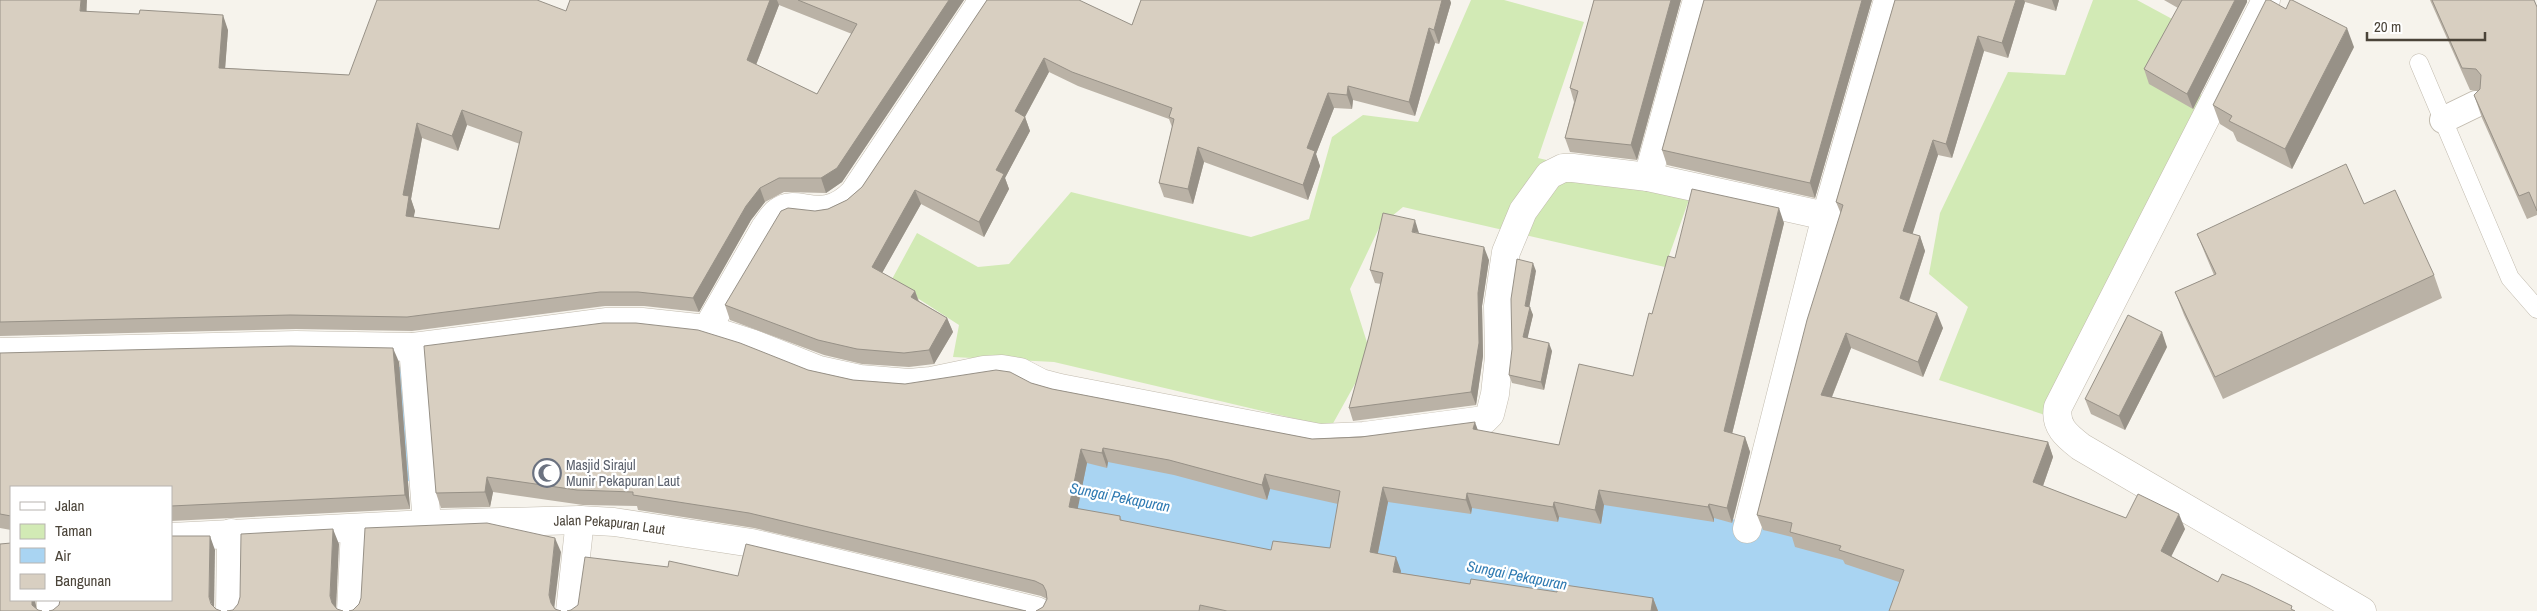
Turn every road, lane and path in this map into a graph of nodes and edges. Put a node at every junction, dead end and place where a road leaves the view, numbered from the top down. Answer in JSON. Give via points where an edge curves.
{"nodes":[{"id":1,"x":983,"y":0,"type":"edge"},
{"id":2,"x":1697,"y":0,"type":"edge"},
{"id":3,"x":1888,"y":0,"type":"edge"},
{"id":4,"x":2266,"y":0,"type":"edge"},
{"id":5,"x":2419,"y":63,"type":"dead end"},
{"id":6,"x":2476,"y":104,"type":"edge"},
{"id":7,"x":2443,"y":120,"type":"junction"},
{"id":8,"x":1648,"y":177,"type":"junction"},
{"id":9,"x":1826,"y":216,"type":"junction"},
{"id":10,"x":2537,"y":309,"type":"edge"},
{"id":11,"x":707,"y":329,"type":"junction"},
{"id":12,"x":413,"y":347,"type":"junction"},
{"id":13,"x":0,"y":352,"type":"edge"},
{"id":14,"x":580,"y":520,"type":"junction"},
{"id":15,"x":427,"y":524,"type":"junction"},
{"id":16,"x":355,"y":529,"type":"junction"},
{"id":17,"x":1747,"y":529,"type":"dead end"},
{"id":18,"x":231,"y":534,"type":"junction"},
{"id":19,"x":172,"y":537,"type":"edge"},
{"id":20,"x":1006,"y":608,"type":"edge"},
{"id":21,"x":230,"y":611,"type":"edge"},
{"id":22,"x":351,"y":611,"type":"edge"},
{"id":23,"x":570,"y":611,"type":"edge"},
{"id":24,"x":1037,"y":611,"type":"edge"},
{"id":25,"x":2362,"y":611,"type":"edge"}],
"edges":[{"from":1,"to":11,"type":"street","via":[[854,192],[842,204],[825,210],[788,207],[777,212]]},
{"from":2,"to":8,"type":"street"},
{"from":3,"to":9,"type":"street"},
{"from":4,"to":25,"type":"street","via":[[2056,416],[2066,434],[2081,447]]},
{"from":5,"to":7,"type":"lane"},
{"from":6,"to":7,"type":"street"},
{"from":7,"to":10,"type":"lane","via":[[2510,278]]},
{"from":8,"to":9,"type":"street"},
{"from":8,"to":11,"type":"street","via":[[1563,168],[1549,175],[1541,184],[1523,211],[1506,252],[1498,306],[1499,357],[1490,414],[1484,420],[1472,423],[1320,438],[1060,388],[1020,372],[1002,369],[909,383],[860,379],[819,370]]},
{"from":9,"to":17,"type":"street"},
{"from":11,"to":12,"type":"street","via":[[607,322]]},
{"from":12,"to":13,"type":"street","via":[[296,345]]},
{"from":12,"to":15,"type":"street"},
{"from":14,"to":15,"type":"street","name":"Jalan Pekapuran Laut"},
{"from":14,"to":20,"type":"street","name":"Jalan Pekapuran Laut","via":[[614,522],[752,544]]},
{"from":14,"to":23,"type":"street"},
{"from":15,"to":16,"type":"street","name":"Jalan Pekapuran Laut"},
{"from":16,"to":18,"type":"street","name":"Jalan Pekapuran Laut"},
{"from":16,"to":22,"type":"street"},
{"from":18,"to":19,"type":"street","name":"Jalan Pekapuran Laut"},
{"from":18,"to":21,"type":"street"},
{"from":20,"to":24,"type":"street","name":"Jalan Pekapuran Laut"}]}
